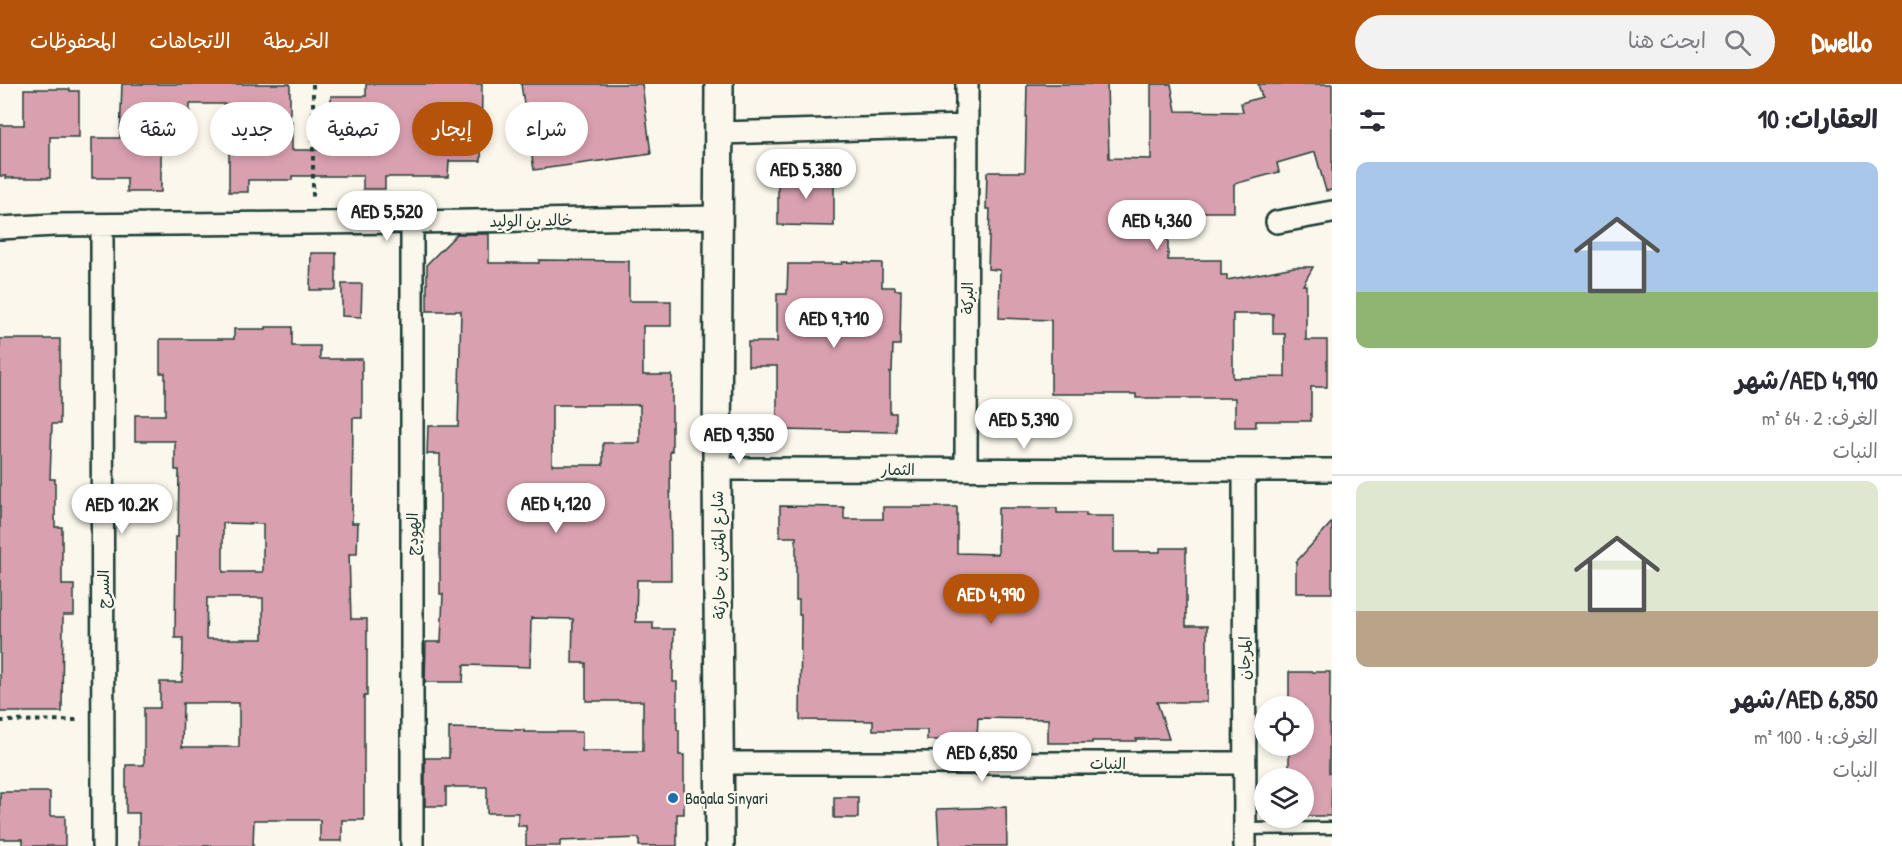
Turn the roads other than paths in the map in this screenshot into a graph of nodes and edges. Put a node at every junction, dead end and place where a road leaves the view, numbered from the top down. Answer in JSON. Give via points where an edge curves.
{"nodes":[{"id":1,"x":719,"y":84,"type":"edge"},
{"id":2,"x":967,"y":84,"type":"edge"},
{"id":3,"x":967,"y":126,"type":"junction"},
{"id":4,"x":720,"y":133,"type":"junction"},
{"id":5,"x":1332,"y":212,"type":"edge"},
{"id":6,"x":0,"y":217,"type":"edge"},
{"id":7,"x":719,"y":217,"type":"junction"},
{"id":8,"x":412,"y":222,"type":"junction"},
{"id":9,"x":1277,"y":222,"type":"dead end"},
{"id":10,"x":55,"y":225,"type":"junction"},
{"id":11,"x":102,"y":225,"type":"junction"},
{"id":12,"x":0,"y":228,"type":"edge"},
{"id":13,"x":717,"y":469,"type":"junction"},
{"id":14,"x":966,"y":469,"type":"junction"},
{"id":15,"x":1244,"y":470,"type":"junction"},
{"id":16,"x":1332,"y":470,"type":"edge"},
{"id":17,"x":1244,"y":763,"type":"junction"},
{"id":18,"x":720,"y":764,"type":"junction"},
{"id":19,"x":1332,"y":828,"type":"edge"},
{"id":20,"x":1245,"y":838,"type":"edge"},
{"id":21,"x":103,"y":846,"type":"edge"},
{"id":22,"x":412,"y":846,"type":"edge"},
{"id":23,"x":720,"y":846,"type":"edge"}],
"edges":[{"from":1,"to":4,"type":"street","name":"شارع المثنى بن حارثة"},
{"from":2,"to":3,"type":"street","name":"البركة"},
{"from":3,"to":4,"type":"street"},
{"from":3,"to":14,"type":"street","name":"البركة"},
{"from":4,"to":7,"type":"street","name":"شارع المثنى بن حارثة"},
{"from":5,"to":9,"type":"street"},
{"from":6,"to":10,"type":"street","name":"خالد بن الوليد"},
{"from":7,"to":8,"type":"street","name":"خالد بن الوليد"},
{"from":7,"to":13,"type":"street","name":"شارع المثنى بن حارثة"},
{"from":8,"to":11,"type":"street","name":"خالد بن الوليد"},
{"from":8,"to":22,"type":"street","name":"الهودج"},
{"from":10,"to":11,"type":"street","name":"خالد بن الوليد"},
{"from":10,"to":12,"type":"street","name":"خالد بن الوليد"},
{"from":11,"to":21,"type":"street","name":"السرج"},
{"from":13,"to":14,"type":"street","name":"الثمار"},
{"from":13,"to":18,"type":"street","name":"شارع المثنى بن حارثة"},
{"from":14,"to":15,"type":"street","name":"الثمار"},
{"from":15,"to":16,"type":"street","name":"الثمار"},
{"from":15,"to":17,"type":"street","name":"المرجان"},
{"from":17,"to":18,"type":"street","name":"النبات"},
{"from":17,"to":20,"type":"street","name":"المرجان"},
{"from":18,"to":23,"type":"street","name":"شارع المثنى بن حارثة"},
{"from":19,"to":20,"type":"lane"}]}
